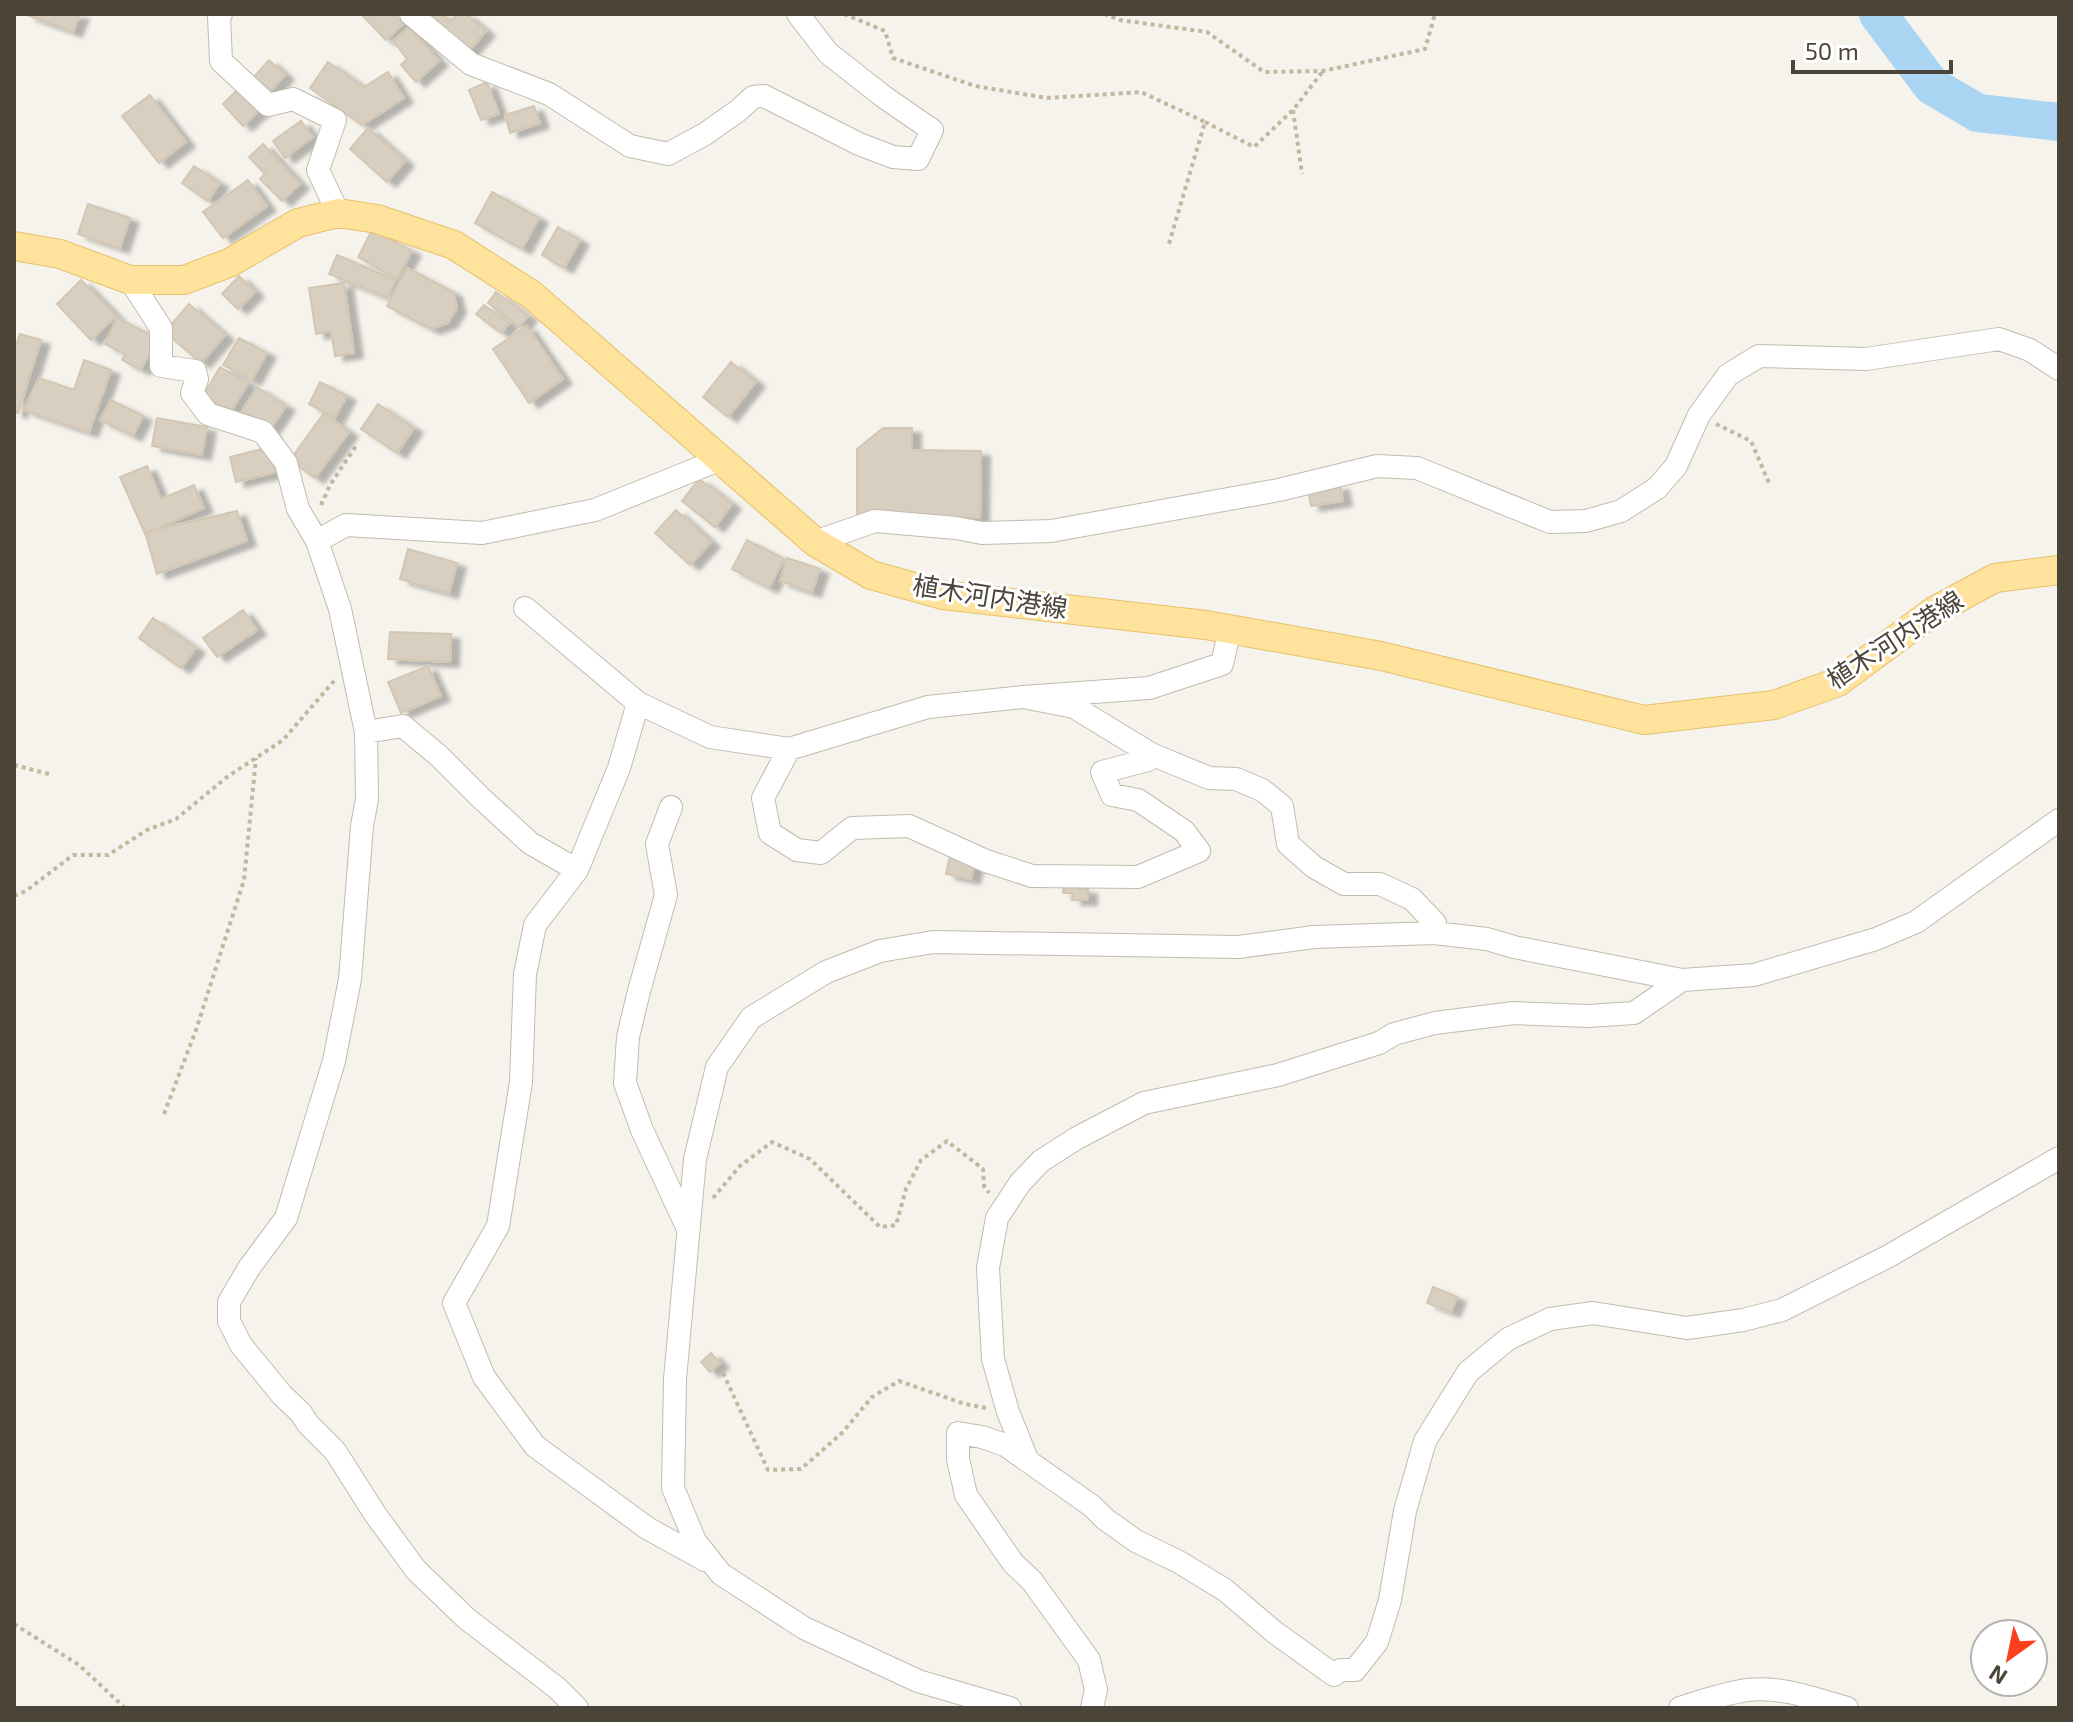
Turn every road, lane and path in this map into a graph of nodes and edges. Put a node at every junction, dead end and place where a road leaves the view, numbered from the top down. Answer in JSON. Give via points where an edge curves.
{"nodes":[{"id":1,"x":221,"y":14,"type":"edge"},
{"id":2,"x":411,"y":14,"type":"edge"},
{"id":3,"x":798,"y":14,"type":"edge"},
{"id":4,"x":844,"y":14,"type":"edge"},
{"id":5,"x":1104,"y":14,"type":"edge"},
{"id":6,"x":1435,"y":14,"type":"edge"},
{"id":7,"x":1323,"y":71,"type":"junction"},
{"id":8,"x":1293,"y":110,"type":"junction"},
{"id":9,"x":1205,"y":122,"type":"junction"},
{"id":10,"x":1302,"y":174,"type":"dead end"},
{"id":11,"x":338,"y":213,"type":"junction"},
{"id":12,"x":14,"y":246,"type":"edge"},
{"id":13,"x":1168,"y":247,"type":"dead end"},
{"id":14,"x":130,"y":280,"type":"junction"},
{"id":15,"x":2059,"y":369,"type":"edge"},
{"id":16,"x":1699,"y":415,"type":"junction"},
{"id":17,"x":356,"y":446,"type":"dead end"},
{"id":18,"x":721,"y":459,"type":"junction"},
{"id":19,"x":1769,"y":483,"type":"dead end"},
{"id":20,"x":317,"y":541,"type":"junction"},
{"id":21,"x":815,"y":542,"type":"junction"},
{"id":22,"x":2059,"y":570,"type":"edge"},
{"id":23,"x":525,"y":608,"type":"dead end"},
{"id":24,"x":1230,"y":629,"type":"junction"},
{"id":25,"x":351,"y":661,"type":"junction"},
{"id":26,"x":1023,"y":697,"type":"junction"},
{"id":27,"x":638,"y":703,"type":"junction"},
{"id":28,"x":366,"y":732,"type":"junction"},
{"id":29,"x":789,"y":749,"type":"junction"},
{"id":30,"x":1151,"y":754,"type":"junction"},
{"id":31,"x":256,"y":758,"type":"junction"},
{"id":32,"x":14,"y":765,"type":"edge"},
{"id":33,"x":49,"y":774,"type":"dead end"},
{"id":34,"x":671,"y":807,"type":"dead end"},
{"id":35,"x":2059,"y":820,"type":"edge"},
{"id":36,"x":577,"y":870,"type":"junction"},
{"id":37,"x":14,"y":896,"type":"edge"},
{"id":38,"x":1434,"y":933,"type":"junction"},
{"id":39,"x":1682,"y":980,"type":"junction"},
{"id":40,"x":164,"y":1114,"type":"dead end"},
{"id":41,"x":2059,"y":1158,"type":"edge"},
{"id":42,"x":712,"y":1200,"type":"dead end"},
{"id":43,"x":1002,"y":1211,"type":"junction"},
{"id":44,"x":689,"y":1230,"type":"junction"},
{"id":45,"x":723,"y":1373,"type":"dead end"},
{"id":46,"x":1008,"y":1412,"type":"junction"},
{"id":47,"x":1027,"y":1459,"type":"junction"},
{"id":48,"x":713,"y":1564,"type":"junction"},
{"id":49,"x":14,"y":1624,"type":"edge"},
{"id":50,"x":125,"y":1708,"type":"edge"},
{"id":51,"x":577,"y":1708,"type":"edge"},
{"id":52,"x":1010,"y":1708,"type":"edge"},
{"id":53,"x":1092,"y":1708,"type":"edge"},
{"id":54,"x":1680,"y":1708,"type":"edge"},
{"id":55,"x":1847,"y":1708,"type":"edge"}],
"edges":[{"from":1,"to":11,"type":"street","via":[[221,61],[268,105],[293,99],[335,120],[318,170]]},
{"from":2,"to":3,"type":"street","via":[[471,64],[549,94],[630,146],[668,154],[753,97],[764,96],[859,144],[893,157],[918,159],[932,130],[828,53]]},
{"from":4,"to":9,"type":"path","via":[[885,31],[893,58],[975,86],[1047,98],[1141,92]]},
{"from":5,"to":7,"type":"path","via":[[1207,32],[1264,72]]},
{"from":6,"to":7,"type":"path","via":[[1425,49]]},
{"from":7,"to":8,"type":"path"},
{"from":8,"to":9,"type":"path","via":[[1254,147]]},
{"from":8,"to":10,"type":"path"},
{"from":9,"to":13,"type":"path"},
{"from":11,"to":14,"type":"main road","name":"植木河内港線","via":[[298,223],[229,263],[184,280]]},
{"from":11,"to":18,"type":"main road","name":"植木河内港線","via":[[377,219],[454,245],[532,295]]},
{"from":12,"to":14,"type":"main road","name":"植木河内港線","via":[[60,254]]},
{"from":14,"to":20,"type":"street","via":[[161,328],[161,366],[195,371],[192,393],[208,414],[263,432],[286,463],[298,509]]},
{"from":15,"to":16,"type":"street","via":[[2030,350],[1999,339],[1866,359],[1759,356],[1728,375]]},
{"from":16,"to":19,"type":"path","via":[[1751,441]]},
{"from":16,"to":21,"type":"street","via":[[1676,466],[1657,488],[1621,511],[1586,521],[1550,522],[1417,468],[1377,466],[1279,490],[1051,531],[982,533],[875,521]]},
{"from":17,"to":20,"type":"path","via":[[317,513]]},
{"from":18,"to":20,"type":"street","via":[[595,510],[482,533],[346,525]]},
{"from":18,"to":21,"type":"main road","name":"植木河内港線"},
{"from":20,"to":25,"type":"street"},
{"from":21,"to":24,"type":"main road","name":"植木河内港線","via":[[871,575],[943,595]]},
{"from":22,"to":24,"type":"main road","name":"植木河内港線","via":[[1995,578],[1934,611],[1838,682],[1774,705],[1644,720],[1381,656]]},
{"from":23,"to":27,"type":"street"},
{"from":24,"to":26,"type":"street","via":[[1222,664],[1149,688]]},
{"from":25,"to":28,"type":"street"},
{"from":25,"to":31,"type":"path","via":[[283,740]]},
{"from":26,"to":29,"type":"street","via":[[928,707]]},
{"from":26,"to":30,"type":"street","via":[[1074,707]]},
{"from":27,"to":29,"type":"street","via":[[710,737]]},
{"from":27,"to":36,"type":"street","via":[[619,768]]},
{"from":28,"to":36,"type":"street","via":[[403,726],[530,843]]},
{"from":28,"to":51,"type":"street","via":[[367,799],[350,979],[334,1061],[286,1218],[229,1302],[229,1321],[241,1345],[335,1451],[416,1570],[467,1619]]},
{"from":29,"to":30,"type":"street","via":[[763,798],[770,833],[797,850],[821,853],[852,828],[909,826],[1032,876],[1093,877],[1138,877],[1199,851],[1184,831],[1138,800],[1112,795],[1102,772],[1148,760]]},
{"from":30,"to":38,"type":"street","via":[[1209,778],[1236,779],[1262,790],[1282,806],[1288,844],[1314,867],[1344,884],[1380,884],[1412,899],[1435,923]]},
{"from":31,"to":37,"type":"path","via":[[176,819],[108,855],[73,855]]},
{"from":31,"to":40,"type":"path","via":[[244,880]]},
{"from":32,"to":33,"type":"path"},
{"from":34,"to":44,"type":"street","via":[[657,844],[666,895],[628,1037],[625,1083]]},
{"from":35,"to":39,"type":"street","via":[[1916,922],[1876,939],[1754,975]]},
{"from":36,"to":48,"type":"street","via":[[535,925],[525,974],[521,1082],[498,1226],[454,1303],[484,1377],[535,1446],[647,1528]]},
{"from":38,"to":39,"type":"street"},
{"from":38,"to":44,"type":"street","via":[[1314,937],[1238,947],[933,942],[880,951],[826,972],[751,1018],[717,1067],[695,1159]]},
{"from":39,"to":43,"type":"street","via":[[1634,1013],[1514,1013],[1435,1023],[1278,1075],[1144,1103],[1041,1161]]},
{"from":41,"to":47,"type":"street","via":[[1887,1257],[1782,1310],[1687,1328],[1593,1313],[1550,1319],[1508,1339],[1468,1372],[1425,1441],[1405,1511],[1390,1600],[1377,1642],[1355,1670],[1334,1675],[1225,1590],[1136,1541]]},
{"from":42,"to":43,"type":"path","via":[[740,1166],[772,1142],[810,1159],[880,1227],[896,1225],[921,1160],[947,1141],[983,1169],[984,1186]]},
{"from":43,"to":46,"type":"street","via":[[988,1268],[993,1359]]},
{"from":44,"to":48,"type":"street","via":[[675,1379],[673,1488],[695,1541]]},
{"from":45,"to":46,"type":"path","via":[[768,1470],[801,1469],[872,1397],[899,1381],[965,1404]]},
{"from":46,"to":47,"type":"street"},
{"from":47,"to":53,"type":"street","via":[[1005,1445],[958,1433],[966,1495],[1089,1660],[1096,1690]]},
{"from":48,"to":52,"type":"street","via":[[804,1628],[918,1681]]},
{"from":49,"to":50,"type":"path","via":[[79,1665]]},
{"from":54,"to":55,"type":"street","via":[[1750,1690],[1789,1692]]}]}
